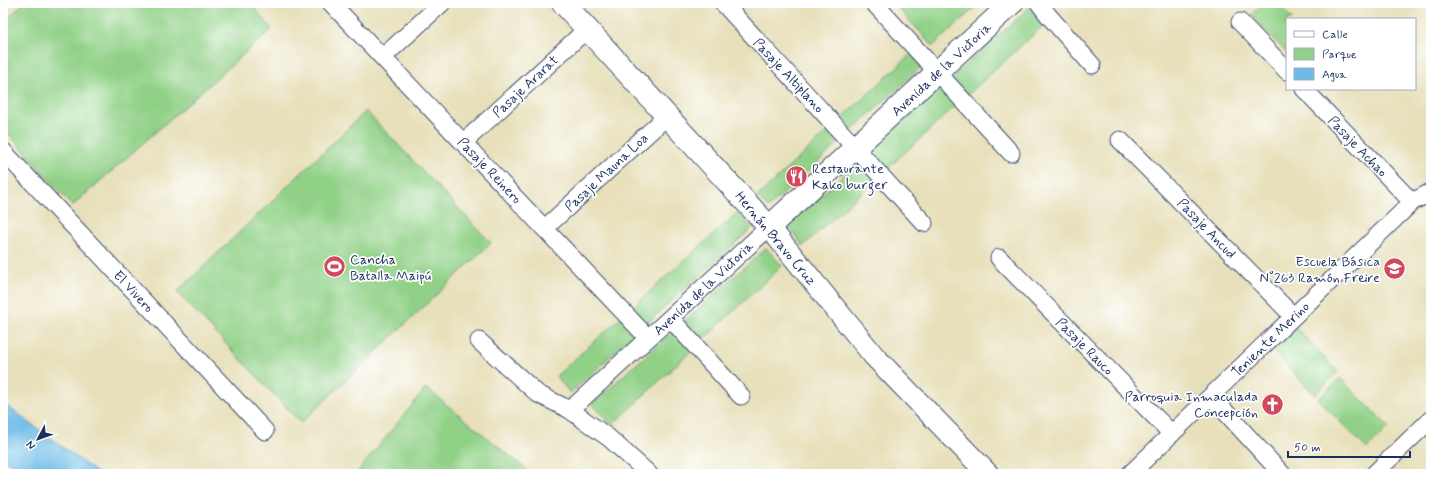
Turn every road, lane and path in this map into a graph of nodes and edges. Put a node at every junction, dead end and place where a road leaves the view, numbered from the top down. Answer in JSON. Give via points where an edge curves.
{"nodes":[{"id":1,"x":331,"y":3,"type":"edge"},
{"id":2,"x":442,"y":3,"type":"edge"},
{"id":3,"x":563,"y":3,"type":"edge"},
{"id":4,"x":722,"y":3,"type":"edge"},
{"id":5,"x":874,"y":3,"type":"edge"},
{"id":6,"x":1012,"y":3,"type":"edge"},
{"id":7,"x":1039,"y":3,"type":"edge"},
{"id":8,"x":1240,"y":22,"type":"dead end"},
{"id":9,"x":587,"y":29,"type":"junction"},
{"id":10,"x":383,"y":58,"type":"junction"},
{"id":11,"x":1092,"y":65,"type":"dead end"},
{"id":12,"x":1286,"y":71,"type":"edge"},
{"id":13,"x":938,"y":72,"type":"junction"},
{"id":14,"x":1305,"y":90,"type":"edge"},
{"id":15,"x":667,"y":116,"type":"junction"},
{"id":16,"x":1120,"y":140,"type":"dead end"},
{"id":17,"x":464,"y":142,"type":"junction"},
{"id":18,"x":855,"y":148,"type":"junction"},
{"id":19,"x":3,"y":151,"type":"edge"},
{"id":20,"x":1011,"y":153,"type":"dead end"},
{"id":21,"x":1431,"y":192,"type":"edge"},
{"id":22,"x":1412,"y":202,"type":"junction"},
{"id":23,"x":924,"y":223,"type":"dead end"},
{"id":24,"x":769,"y":227,"type":"junction"},
{"id":25,"x":545,"y":228,"type":"junction"},
{"id":26,"x":998,"y":258,"type":"dead end"},
{"id":27,"x":1293,"y":316,"type":"junction"},
{"id":28,"x":670,"y":318,"type":"junction"},
{"id":29,"x":648,"y":338,"type":"junction"},
{"id":30,"x":480,"y":341,"type":"dead end"},
{"id":31,"x":741,"y":396,"type":"dead end"},
{"id":32,"x":1211,"y":396,"type":"junction"},
{"id":33,"x":570,"y":410,"type":"junction"},
{"id":34,"x":1431,"y":419,"type":"edge"},
{"id":35,"x":265,"y":431,"type":"dead end"},
{"id":36,"x":1172,"y":434,"type":"junction"},
{"id":37,"x":1377,"y":473,"type":"edge"},
{"id":38,"x":649,"y":474,"type":"edge"},
{"id":39,"x":988,"y":474,"type":"edge"},
{"id":40,"x":1130,"y":474,"type":"edge"},
{"id":41,"x":1282,"y":474,"type":"edge"}],
"edges":[{"from":1,"to":10,"type":"street","name":"Pasaje Reinero"},
{"from":2,"to":10,"type":"street"},
{"from":3,"to":9,"type":"main road","name":"Hernán Bravo Cruz"},
{"from":4,"to":18,"type":"street","name":"Pasaje Altiplano"},
{"from":5,"to":13,"type":"street"},
{"from":6,"to":13,"type":"main road","name":"Avenida de la Victoria"},
{"from":7,"to":11,"type":"street"},
{"from":8,"to":12,"type":"street"},
{"from":9,"to":15,"type":"main road","name":"Hernán Bravo Cruz"},
{"from":9,"to":17,"type":"street","name":"Pasaje Ararat"},
{"from":10,"to":17,"type":"street","name":"Pasaje Reinero"},
{"from":13,"to":18,"type":"main road","name":"Avenida de la Victoria"},
{"from":13,"to":20,"type":"street"},
{"from":14,"to":22,"type":"street","name":"Pasaje Achao"},
{"from":15,"to":24,"type":"main road","name":"Hernán Bravo Cruz"},
{"from":15,"to":25,"type":"street","name":"Pasaje Mauna Loa"},
{"from":16,"to":27,"type":"street","name":"Pasaje Ancud"},
{"from":17,"to":25,"type":"street","name":"Pasaje Reinero"},
{"from":18,"to":23,"type":"street","name":"Pasaje Altiplano"},
{"from":18,"to":24,"type":"main road","name":"Avenida de la Victoria"},
{"from":19,"to":35,"type":"street","name":"El Vivero"},
{"from":21,"to":22,"type":"street","name":"Teniente Merino"},
{"from":22,"to":27,"type":"street","name":"Teniente Merino"},
{"from":24,"to":28,"type":"street","name":"Avenida de la Victoria"},
{"from":24,"to":39,"type":"street","name":"Hernán Bravo Cruz","via":[[874,356]]},
{"from":25,"to":29,"type":"street","name":"Pasaje Reinero"},
{"from":26,"to":36,"type":"street","name":"Pasaje Rauco"},
{"from":27,"to":32,"type":"street","name":"Teniente Merino"},
{"from":28,"to":29,"type":"street","name":"Avenida de la Victoria"},
{"from":28,"to":31,"type":"street"},
{"from":29,"to":33,"type":"street","name":"Avenida de la Victoria"},
{"from":30,"to":33,"type":"street","via":[[538,394]]},
{"from":32,"to":36,"type":"street","name":"Teniente Merino"},
{"from":32,"to":41,"type":"street"},
{"from":33,"to":38,"type":"street","via":[[609,438]]},
{"from":34,"to":37,"type":"street"},
{"from":36,"to":40,"type":"street","name":"Teniente Merino"}]}
